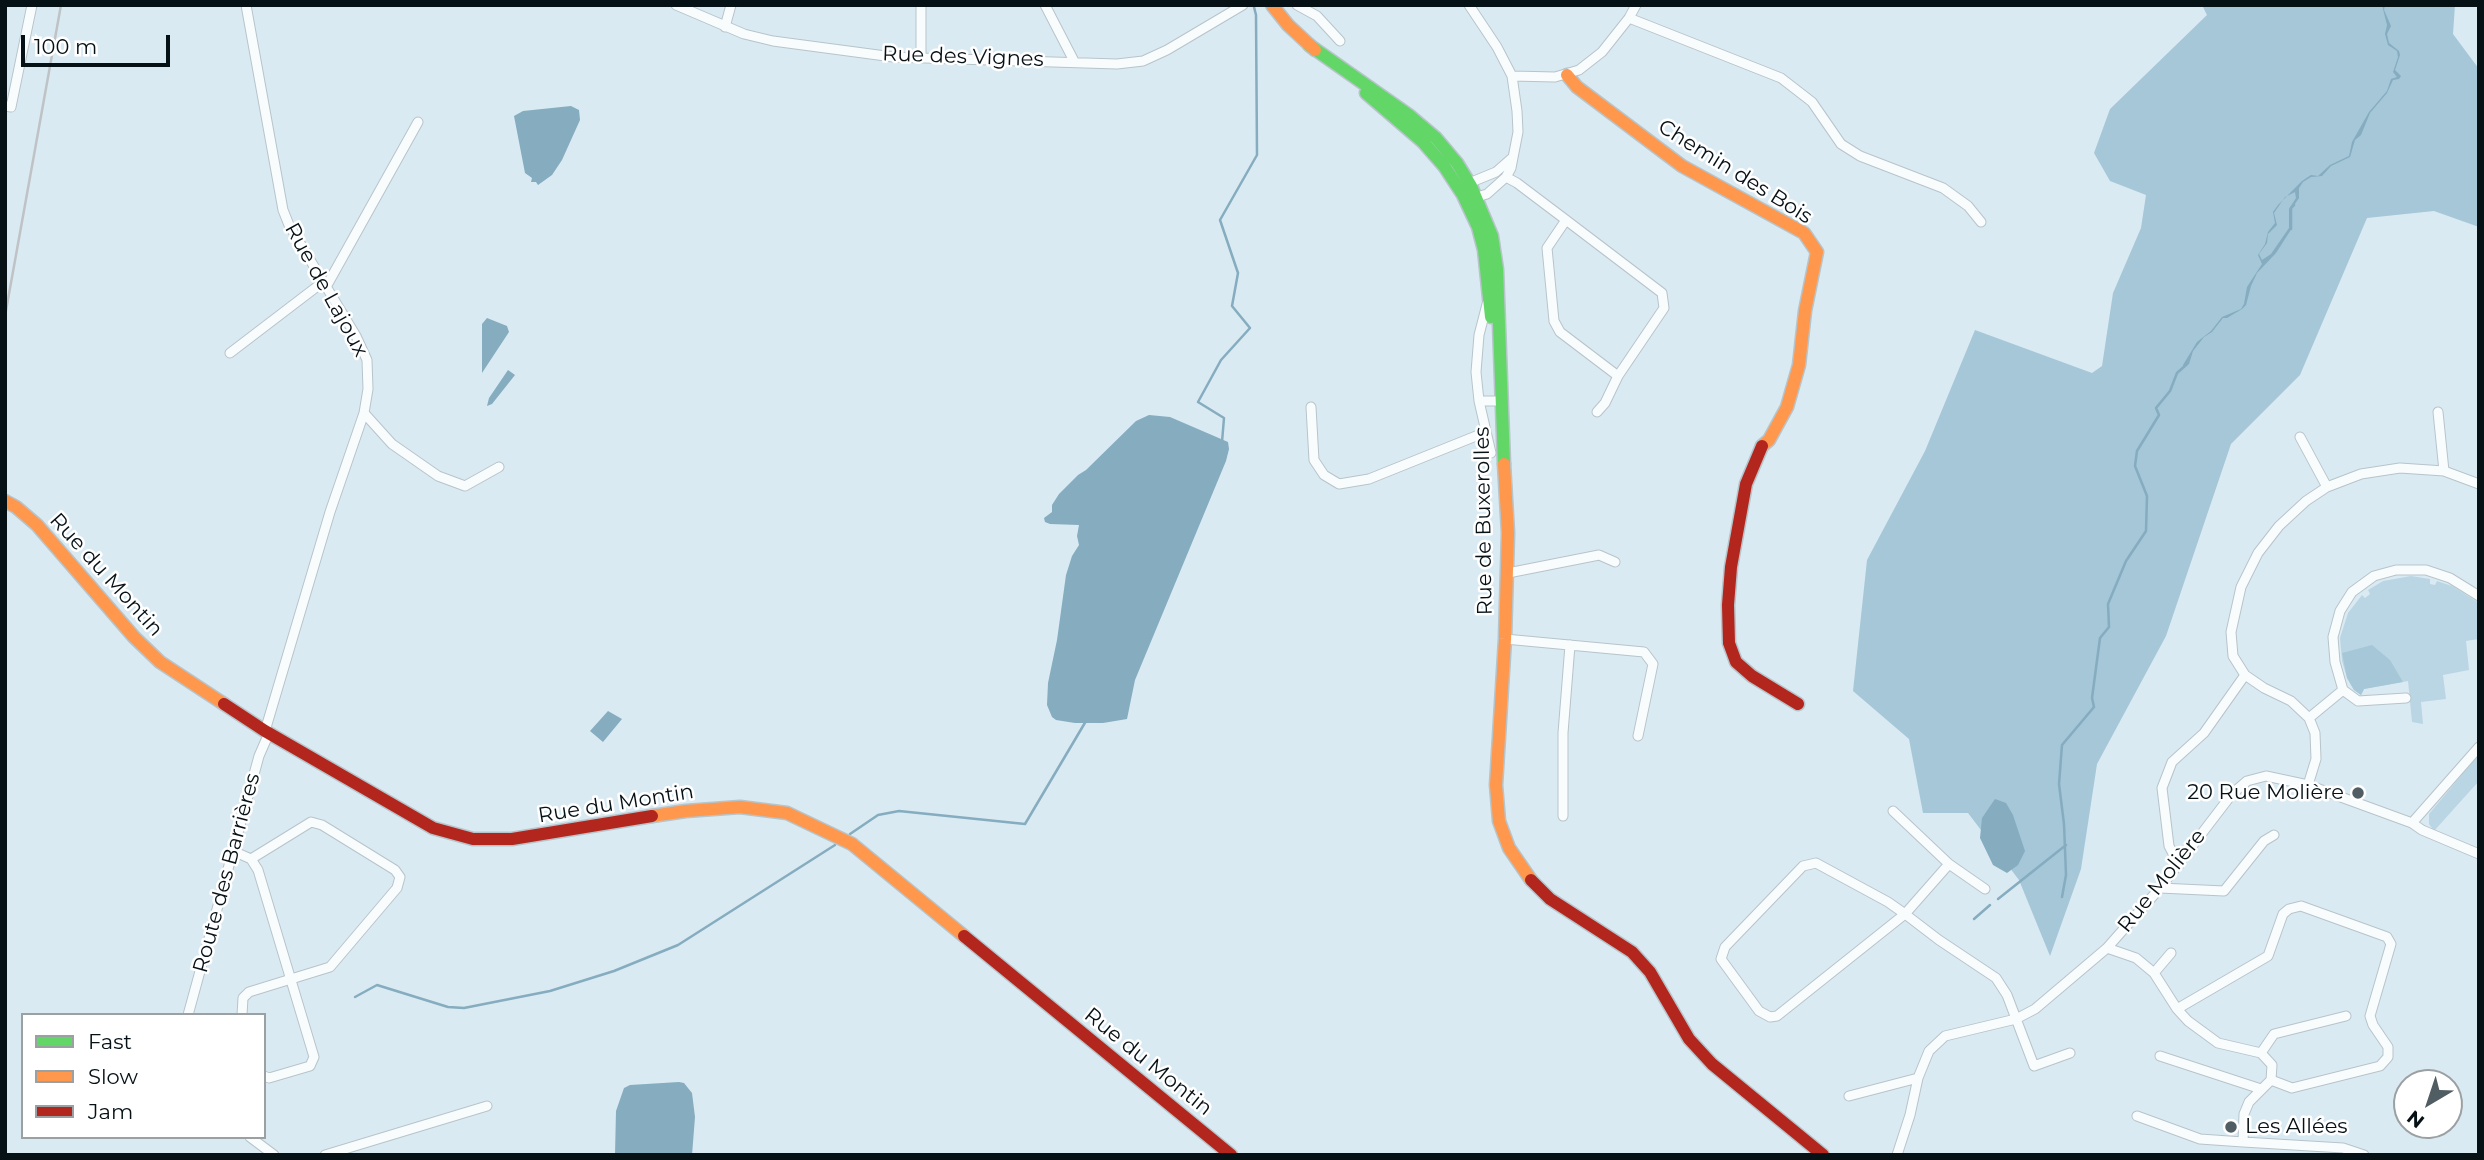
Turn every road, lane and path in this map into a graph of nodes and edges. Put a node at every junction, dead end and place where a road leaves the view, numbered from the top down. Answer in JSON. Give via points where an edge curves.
{"nodes":[{"id":1,"x":33,"y":5,"type":"edge"},
{"id":2,"x":246,"y":5,"type":"edge"},
{"id":3,"x":676,"y":5,"type":"edge"},
{"id":4,"x":731,"y":5,"type":"edge"},
{"id":5,"x":921,"y":5,"type":"edge"},
{"id":6,"x":1045,"y":5,"type":"edge"},
{"id":7,"x":1242,"y":5,"type":"edge"},
{"id":8,"x":1272,"y":5,"type":"edge"},
{"id":9,"x":1297,"y":5,"type":"edge"},
{"id":10,"x":1469,"y":5,"type":"edge"},
{"id":11,"x":1636,"y":5,"type":"edge"},
{"id":12,"x":1629,"y":18,"type":"junction"},
{"id":13,"x":725,"y":27,"type":"junction"},
{"id":14,"x":1340,"y":41,"type":"dead end"},
{"id":15,"x":921,"y":58,"type":"junction"},
{"id":16,"x":1074,"y":61,"type":"junction"},
{"id":17,"x":1567,"y":75,"type":"junction"},
{"id":18,"x":1512,"y":76,"type":"junction"},
{"id":19,"x":5,"y":106,"type":"edge"},
{"id":20,"x":418,"y":122,"type":"dead end"},
{"id":21,"x":1513,"y":157,"type":"junction"},
{"id":22,"x":1506,"y":177,"type":"junction"},
{"id":23,"x":1470,"y":193,"type":"junction"},
{"id":24,"x":1566,"y":220,"type":"junction"},
{"id":25,"x":1981,"y":222,"type":"dead end"},
{"id":26,"x":324,"y":285,"type":"junction"},
{"id":27,"x":1489,"y":296,"type":"junction"},
{"id":28,"x":230,"y":353,"type":"dead end"},
{"id":29,"x":1618,"y":376,"type":"junction"},
{"id":30,"x":1479,"y":401,"type":"junction"},
{"id":31,"x":1500,"y":401,"type":"junction"},
{"id":32,"x":1311,"y":407,"type":"dead end"},
{"id":33,"x":364,"y":412,"type":"junction"},
{"id":34,"x":1597,"y":412,"type":"dead end"},
{"id":35,"x":2438,"y":412,"type":"dead end"},
{"id":36,"x":1486,"y":432,"type":"junction"},
{"id":37,"x":2300,"y":437,"type":"dead end"},
{"id":38,"x":1491,"y":453,"type":"dead end"},
{"id":39,"x":499,"y":467,"type":"dead end"},
{"id":40,"x":2444,"y":471,"type":"junction"},
{"id":41,"x":2479,"y":484,"type":"edge"},
{"id":42,"x":2327,"y":487,"type":"junction"},
{"id":43,"x":5,"y":501,"type":"edge"},
{"id":44,"x":1615,"y":562,"type":"dead end"},
{"id":45,"x":1508,"y":573,"type":"junction"},
{"id":46,"x":2479,"y":596,"type":"edge"},
{"id":47,"x":1505,"y":639,"type":"junction"},
{"id":48,"x":1570,"y":645,"type":"junction"},
{"id":49,"x":2245,"y":675,"type":"junction"},
{"id":50,"x":2343,"y":690,"type":"junction"},
{"id":51,"x":2406,"y":698,"type":"dead end"},
{"id":52,"x":1798,"y":704,"type":"dead end"},
{"id":53,"x":2309,"y":718,"type":"junction"},
{"id":54,"x":267,"y":732,"type":"junction"},
{"id":55,"x":1638,"y":736,"type":"dead end"},
{"id":56,"x":2479,"y":747,"type":"edge"},
{"id":57,"x":2308,"y":785,"type":"junction"},
{"id":58,"x":1893,"y":811,"type":"dead end"},
{"id":59,"x":1563,"y":816,"type":"dead end"},
{"id":60,"x":2412,"y":823,"type":"junction"},
{"id":61,"x":2274,"y":835,"type":"dead end"},
{"id":62,"x":233,"y":851,"type":"junction"},
{"id":63,"x":2479,"y":853,"type":"edge"},
{"id":64,"x":251,"y":859,"type":"junction"},
{"id":65,"x":1948,"y":864,"type":"junction"},
{"id":66,"x":2179,"y":865,"type":"junction"},
{"id":67,"x":1985,"y":888,"type":"dead end"},
{"id":68,"x":2160,"y":888,"type":"junction"},
{"id":69,"x":1905,"y":914,"type":"junction"},
{"id":70,"x":2107,"y":947,"type":"junction"},
{"id":71,"x":2171,"y":953,"type":"dead end"},
{"id":72,"x":2154,"y":973,"type":"junction"},
{"id":73,"x":290,"y":981,"type":"junction"},
{"id":74,"x":2178,"y":1009,"type":"junction"},
{"id":75,"x":189,"y":1013,"type":"edge"},
{"id":76,"x":242,"y":1013,"type":"edge"},
{"id":77,"x":2346,"y":1016,"type":"dead end"},
{"id":78,"x":2016,"y":1019,"type":"junction"},
{"id":79,"x":2070,"y":1053,"type":"dead end"},
{"id":80,"x":2261,"y":1053,"type":"junction"},
{"id":81,"x":2160,"y":1056,"type":"dead end"},
{"id":82,"x":266,"y":1077,"type":"edge"},
{"id":83,"x":1917,"y":1078,"type":"junction"},
{"id":84,"x":2271,"y":1080,"type":"junction"},
{"id":85,"x":2261,"y":1089,"type":"junction"},
{"id":86,"x":1849,"y":1096,"type":"dead end"},
{"id":87,"x":487,"y":1106,"type":"dead end"},
{"id":88,"x":2137,"y":1116,"type":"dead end"},
{"id":89,"x":253,"y":1139,"type":"edge"},
{"id":90,"x":2243,"y":1142,"type":"junction"},
{"id":91,"x":274,"y":1155,"type":"edge"},
{"id":92,"x":325,"y":1155,"type":"edge"},
{"id":93,"x":1231,"y":1155,"type":"edge"},
{"id":94,"x":1823,"y":1155,"type":"edge"},
{"id":95,"x":1897,"y":1155,"type":"edge"},
{"id":96,"x":2364,"y":1155,"type":"edge"}],
"edges":[{"from":1,"to":19,"type":"street","via":[[11,107]]},
{"from":2,"to":26,"type":"street","name":"Rue de Lajoux","via":[[284,210]]},
{"from":3,"to":13,"type":"street","name":"Rue des Vignes"},
{"from":4,"to":13,"type":"street"},
{"from":5,"to":15,"type":"street"},
{"from":6,"to":16,"type":"street"},
{"from":7,"to":16,"type":"street","name":"Rue des Vignes","via":[[1143,61]]},
{"from":8,"to":23,"type":"street","name":"Rue de Buxerolles","via":[[1309,45],[1436,138],[1457,163]]},
{"from":9,"to":14,"type":"street","via":[[1317,16]]},
{"from":10,"to":18,"type":"street"},
{"from":11,"to":12,"type":"street"},
{"from":12,"to":17,"type":"street","via":[[1593,61]]},
{"from":12,"to":25,"type":"street","via":[[1781,78],[1812,102],[1841,144],[1943,188]]},
{"from":13,"to":15,"type":"street","name":"Rue des Vignes","via":[[773,41]]},
{"from":15,"to":16,"type":"street","name":"Rue des Vignes"},
{"from":17,"to":18,"type":"street"},
{"from":17,"to":52,"type":"street","name":"Chemin des Bois","via":[[1577,88],[1682,166],[1804,233],[1817,252],[1799,365],[1787,407],[1761,447],[1746,484],[1728,605],[1729,643],[1736,662]]},
{"from":18,"to":21,"type":"street","via":[[1518,132]]},
{"from":20,"to":26,"type":"street"},
{"from":21,"to":22,"type":"street"},
{"from":21,"to":23,"type":"street","via":[[1496,172],[1475,181]]},
{"from":22,"to":23,"type":"street","via":[[1487,194]]},
{"from":22,"to":24,"type":"street"},
{"from":23,"to":27,"type":"street","name":"Rue de Buxerolles"},
{"from":23,"to":31,"type":"street","name":"Rue de Buxerolles","via":[[1492,236],[1497,269]]},
{"from":24,"to":29,"type":"street","via":[[1547,248],[1554,321],[1560,332]]},
{"from":24,"to":29,"type":"street","via":[[1662,293],[1664,308]]},
{"from":26,"to":28,"type":"street"},
{"from":26,"to":33,"type":"street","name":"Rue de Lajoux","via":[[367,360]]},
{"from":27,"to":30,"type":"street","via":[[1479,335]]},
{"from":27,"to":31,"type":"street","name":"Rue de Buxerolles"},
{"from":29,"to":34,"type":"street"},
{"from":30,"to":31,"type":"street"},
{"from":30,"to":36,"type":"street"},
{"from":31,"to":45,"type":"street","name":"Rue de Buxerolles"},
{"from":32,"to":36,"type":"street","via":[[1314,460],[1324,475],[1339,484],[1369,480]]},
{"from":33,"to":39,"type":"street","via":[[392,444],[438,476],[465,486]]},
{"from":33,"to":54,"type":"street","name":"Rue de Lajoux","via":[[326,525]]},
{"from":35,"to":40,"type":"street"},
{"from":36,"to":38,"type":"street"},
{"from":37,"to":42,"type":"street"},
{"from":40,"to":41,"type":"street"},
{"from":40,"to":42,"type":"street","via":[[2400,468],[2361,474]]},
{"from":42,"to":49,"type":"street","via":[[2279,526],[2258,553],[2241,587],[2231,632],[2233,656]]},
{"from":43,"to":54,"type":"street","name":"Rue du Montin","via":[[37,525],[160,663]]},
{"from":44,"to":45,"type":"street","via":[[1599,555]]},
{"from":45,"to":47,"type":"street","name":"Rue de Buxerolles"},
{"from":46,"to":50,"type":"street","via":[[2426,570],[2374,576],[2352,592],[2340,611],[2333,637]]},
{"from":47,"to":48,"type":"street"},
{"from":47,"to":94,"type":"street","name":"Rue de Buxerolles","via":[[1496,785],[1499,821],[1525,874],[1550,899],[1632,952],[1650,972],[1689,1039],[1712,1064]]},
{"from":48,"to":55,"type":"street","via":[[1644,652],[1653,664]]},
{"from":48,"to":59,"type":"street"},
{"from":49,"to":53,"type":"street","via":[[2291,701]]},
{"from":49,"to":66,"type":"street","via":[[2204,733],[2172,762],[2162,788],[2169,846]]},
{"from":50,"to":51,"type":"street","via":[[2358,701]]},
{"from":50,"to":53,"type":"street"},
{"from":53,"to":57,"type":"street","via":[[2316,758]]},
{"from":54,"to":62,"type":"street","name":"Route des Barrières"},
{"from":54,"to":93,"type":"street","name":"Rue du Montin","via":[[424,823],[473,839],[512,839],[686,811],[740,807],[787,813],[852,844]]},
{"from":56,"to":60,"type":"street"},
{"from":57,"to":60,"type":"street","name":"Rue Molière"},
{"from":57,"to":66,"type":"street","name":"Rue Molière","via":[[2266,776],[2247,781]]},
{"from":58,"to":65,"type":"street"},
{"from":60,"to":63,"type":"street","name":"Rue Molière"},
{"from":61,"to":68,"type":"street","via":[[2224,891]]},
{"from":62,"to":64,"type":"street"},
{"from":62,"to":75,"type":"street","name":"Route des Barrières"},
{"from":64,"to":73,"type":"street"},
{"from":64,"to":73,"type":"street","via":[[311,822],[400,877],[397,888],[330,967]]},
{"from":65,"to":67,"type":"street"},
{"from":65,"to":69,"type":"street"},
{"from":66,"to":68,"type":"street","name":"Rue Molière"},
{"from":68,"to":70,"type":"street","name":"Rue Molière"},
{"from":69,"to":69,"type":"street","via":[[1816,863],[1803,866],[1725,947],[1721,959],[1759,1011],[1777,1016]]},
{"from":69,"to":78,"type":"street","via":[[1996,978]]},
{"from":70,"to":72,"type":"street","via":[[2136,958]]},
{"from":70,"to":78,"type":"street","name":"Rue Molière","via":[[2035,1009]]},
{"from":71,"to":72,"type":"street"},
{"from":72,"to":74,"type":"street"},
{"from":73,"to":76,"type":"street","via":[[249,992],[243,998]]},
{"from":73,"to":82,"type":"street","via":[[314,1057],[310,1066]]},
{"from":74,"to":80,"type":"street","via":[[2218,1043]]},
{"from":74,"to":84,"type":"street","via":[[2268,956],[2289,909],[2301,906],[2386,937],[2391,944],[2370,1016],[2388,1047],[2388,1057],[2380,1066],[2292,1088]]},
{"from":77,"to":80,"type":"street","via":[[2274,1034]]},
{"from":78,"to":79,"type":"street","via":[[2034,1066]]},
{"from":78,"to":83,"type":"street","name":"Rue Molière","via":[[1945,1036],[1928,1051]]},
{"from":80,"to":84,"type":"street","via":[[2272,1065]]},
{"from":81,"to":85,"type":"street"},
{"from":83,"to":86,"type":"street"},
{"from":83,"to":95,"type":"street","name":"Rue Molière"},
{"from":84,"to":85,"type":"street"},
{"from":85,"to":90,"type":"street","via":[[2244,1114]]},
{"from":87,"to":92,"type":"street"},
{"from":88,"to":90,"type":"street","via":[[2200,1139]]},
{"from":89,"to":91,"type":"street"},
{"from":90,"to":96,"type":"street","via":[[2343,1148]]}]}
